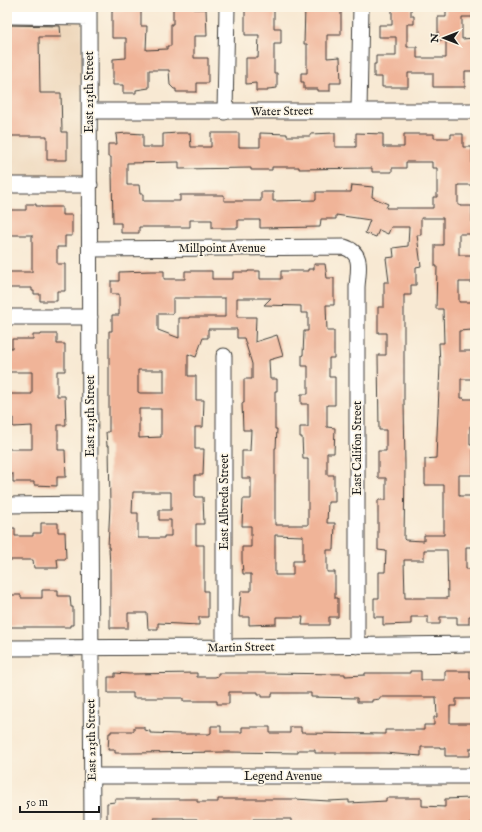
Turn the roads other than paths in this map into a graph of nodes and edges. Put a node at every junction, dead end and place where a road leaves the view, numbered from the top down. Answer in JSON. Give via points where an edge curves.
{"nodes":[{"id":1,"x":227,"y":7,"type":"edge"},
{"id":2,"x":361,"y":7,"type":"edge"},
{"id":3,"x":89,"y":12,"type":"edge"},
{"id":4,"x":7,"y":16,"type":"edge"},
{"id":5,"x":359,"y":110,"type":"junction"},
{"id":6,"x":90,"y":111,"type":"junction"},
{"id":7,"x":475,"y":111,"type":"edge"},
{"id":8,"x":225,"y":112,"type":"junction"},
{"id":9,"x":7,"y":185,"type":"edge"},
{"id":10,"x":90,"y":185,"type":"junction"},
{"id":11,"x":90,"y":249,"type":"junction"},
{"id":12,"x":353,"y":251,"type":"joint"},
{"id":13,"x":7,"y":317,"type":"edge"},
{"id":14,"x":90,"y":317,"type":"junction"},
{"id":15,"x":224,"y":356,"type":"dead end"},
{"id":16,"x":90,"y":504,"type":"junction"},
{"id":17,"x":7,"y":505,"type":"edge"},
{"id":18,"x":475,"y":644,"type":"edge"},
{"id":19,"x":358,"y":646,"type":"junction"},
{"id":20,"x":90,"y":647,"type":"junction"},
{"id":21,"x":224,"y":647,"type":"junction"},
{"id":22,"x":7,"y":648,"type":"edge"},
{"id":23,"x":92,"y":776,"type":"junction"},
{"id":24,"x":475,"y":776,"type":"edge"},
{"id":25,"x":92,"y":825,"type":"edge"}],
"edges":[{"from":1,"to":8,"type":"street"},
{"from":2,"to":5,"type":"street"},
{"from":3,"to":4,"type":"street"},
{"from":3,"to":6,"type":"street","name":"East 213th Street"},
{"from":5,"to":7,"type":"street","name":"Water Street"},
{"from":5,"to":8,"type":"street","name":"Water Street"},
{"from":6,"to":8,"type":"street","name":"Water Street"},
{"from":6,"to":10,"type":"street","name":"East 213th Street"},
{"from":9,"to":10,"type":"street"},
{"from":10,"to":11,"type":"street","name":"East 213th Street"},
{"from":11,"to":12,"type":"street","name":"Millpoint Avenue","via":[[335,247]]},
{"from":11,"to":14,"type":"street","name":"East 213th Street"},
{"from":12,"to":19,"type":"street","name":"East Califon Street","via":[[358,263]]},
{"from":13,"to":14,"type":"street"},
{"from":14,"to":16,"type":"street","name":"East 213th Street"},
{"from":15,"to":21,"type":"street","name":"East Albreda Street"},
{"from":16,"to":17,"type":"street"},
{"from":16,"to":20,"type":"street","name":"East 213th Street"},
{"from":18,"to":19,"type":"street","name":"Martin Street"},
{"from":19,"to":21,"type":"street","name":"Martin Street"},
{"from":20,"to":21,"type":"street","name":"Martin Street"},
{"from":20,"to":22,"type":"street","name":"Martin Street"},
{"from":20,"to":23,"type":"street","name":"East 213th Street"},
{"from":23,"to":24,"type":"street","name":"Legend Avenue"},
{"from":23,"to":25,"type":"street","name":"East 213th Street"}]}
